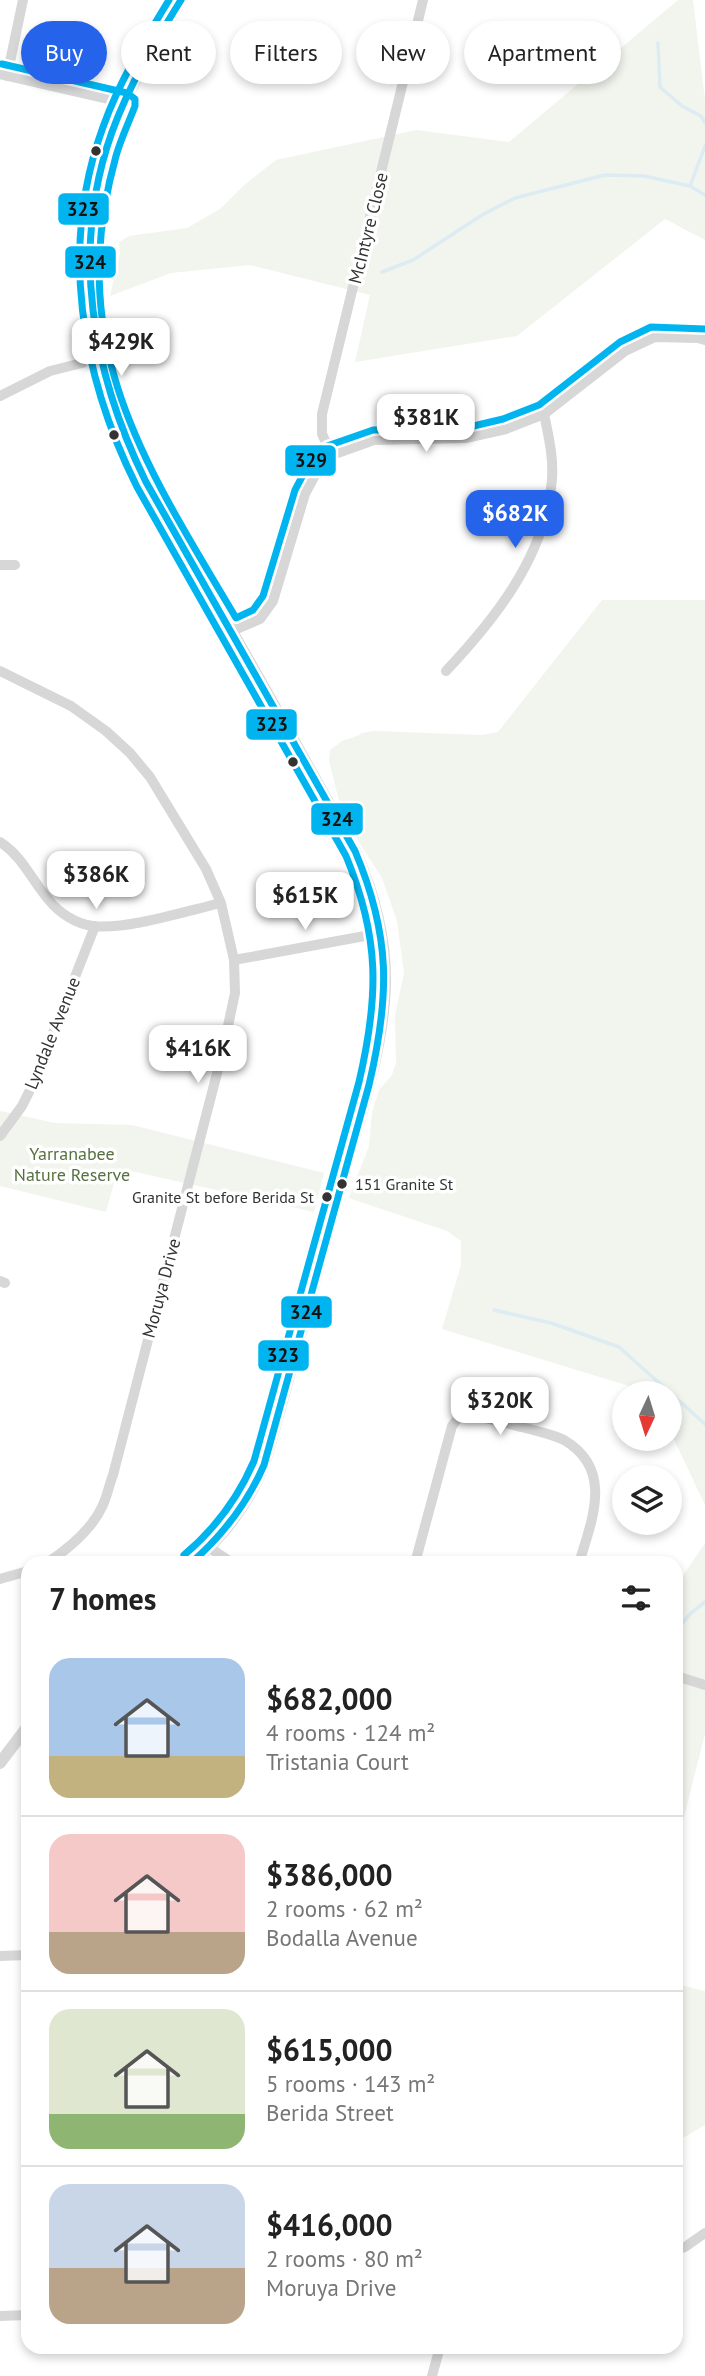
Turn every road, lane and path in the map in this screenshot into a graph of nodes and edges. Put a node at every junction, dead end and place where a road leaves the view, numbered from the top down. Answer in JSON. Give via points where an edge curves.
{"nodes":[{"id":1,"x":23,"y":0,"type":"edge"},
{"id":2,"x":181,"y":0,"type":"edge"},
{"id":3,"x":423,"y":0,"type":"edge"},
{"id":4,"x":3,"y":75,"type":"edge"},
{"id":5,"x":125,"y":103,"type":"junction"},
{"id":6,"x":705,"y":340,"type":"edge"},
{"id":7,"x":98,"y":359,"type":"junction"},
{"id":8,"x":0,"y":396,"type":"edge"},
{"id":9,"x":544,"y":414,"type":"junction"},
{"id":10,"x":332,"y":456,"type":"junction"},
{"id":11,"x":0,"y":565,"type":"edge"},
{"id":12,"x":15,"y":565,"type":"dead end"},
{"id":13,"x":232,"y":631,"type":"junction"},
{"id":14,"x":0,"y":671,"type":"edge"},
{"id":15,"x":446,"y":671,"type":"dead end"},
{"id":16,"x":0,"y":842,"type":"edge"},
{"id":17,"x":220,"y":903,"type":"junction"},
{"id":18,"x":95,"y":926,"type":"junction"},
{"id":19,"x":381,"y":933,"type":"junction"},
{"id":20,"x":234,"y":960,"type":"junction"},
{"id":21,"x":0,"y":1136,"type":"edge"},
{"id":22,"x":210,"y":1548,"type":"junction"},
{"id":23,"x":58,"y":1556,"type":"edge"},
{"id":24,"x":200,"y":1556,"type":"edge"},
{"id":25,"x":222,"y":1556,"type":"edge"},
{"id":26,"x":417,"y":1556,"type":"edge"},
{"id":27,"x":581,"y":1556,"type":"edge"},
{"id":28,"x":21,"y":1573,"type":"edge"},
{"id":29,"x":0,"y":1579,"type":"edge"},
{"id":30,"x":683,"y":1678,"type":"edge"},
{"id":31,"x":705,"y":1685,"type":"edge"},
{"id":32,"x":21,"y":1735,"type":"edge"},
{"id":33,"x":0,"y":1763,"type":"edge"},
{"id":34,"x":21,"y":1956,"type":"edge"},
{"id":35,"x":1,"y":1957,"type":"edge"},
{"id":36,"x":705,"y":2233,"type":"edge"},
{"id":37,"x":683,"y":2248,"type":"edge"},
{"id":38,"x":21,"y":2315,"type":"edge"},
{"id":39,"x":0,"y":2316,"type":"edge"},
{"id":40,"x":438,"y":2354,"type":"edge"},
{"id":41,"x":432,"y":2376,"type":"edge"}],
"edges":[{"from":1,"to":4,"type":"street"},
{"from":2,"to":5,"type":"street"},
{"from":3,"to":10,"type":"street","name":"McIntyre Close","via":[[322,414],[322,434]]},
{"from":4,"to":5,"type":"street"},
{"from":5,"to":7,"type":"street","via":[[107,150],[91,227],[90,286]]},
{"from":6,"to":9,"type":"street","via":[[655,337],[625,351]]},
{"from":7,"to":8,"type":"street","via":[[50,371]]},
{"from":7,"to":13,"type":"street","via":[[111,404],[144,479]]},
{"from":9,"to":10,"type":"street","via":[[466,438],[374,440]]},
{"from":9,"to":15,"type":"street","via":[[552,449],[551,488],[537,541],[510,593]]},
{"from":10,"to":13,"type":"street","via":[[320,466],[305,494],[273,601],[260,619]]},
{"from":11,"to":12,"type":"street"},
{"from":13,"to":19,"type":"street","via":[[355,852]]},
{"from":14,"to":17,"type":"street","name":"Moruya Drive","via":[[71,706],[130,753],[170,807]]},
{"from":16,"to":18,"type":"street","via":[[17,855],[61,912]]},
{"from":17,"to":18,"type":"street"},
{"from":17,"to":20,"type":"street","name":"Moruya Drive"},
{"from":18,"to":21,"type":"street","name":"Lyndale Avenue","via":[[33,1084]]},
{"from":19,"to":20,"type":"street"},
{"from":19,"to":22,"type":"street","via":[[385,985],[379,1035],[275,1426],[255,1487]]},
{"from":20,"to":23,"type":"street","name":"Moruya Drive","via":[[232,1014],[113,1475],[102,1508],[82,1535]]},
{"from":22,"to":24,"type":"street"},
{"from":22,"to":25,"type":"street"},
{"from":26,"to":27,"type":"street","via":[[452,1426],[458,1418],[469,1416],[563,1440],[578,1451],[589,1465],[597,1496]]},
{"from":28,"to":29,"type":"street"},
{"from":30,"to":31,"type":"street"},
{"from":32,"to":33,"type":"street"},
{"from":34,"to":35,"type":"street"},
{"from":36,"to":37,"type":"street"},
{"from":38,"to":39,"type":"street"},
{"from":40,"to":41,"type":"street"}]}
